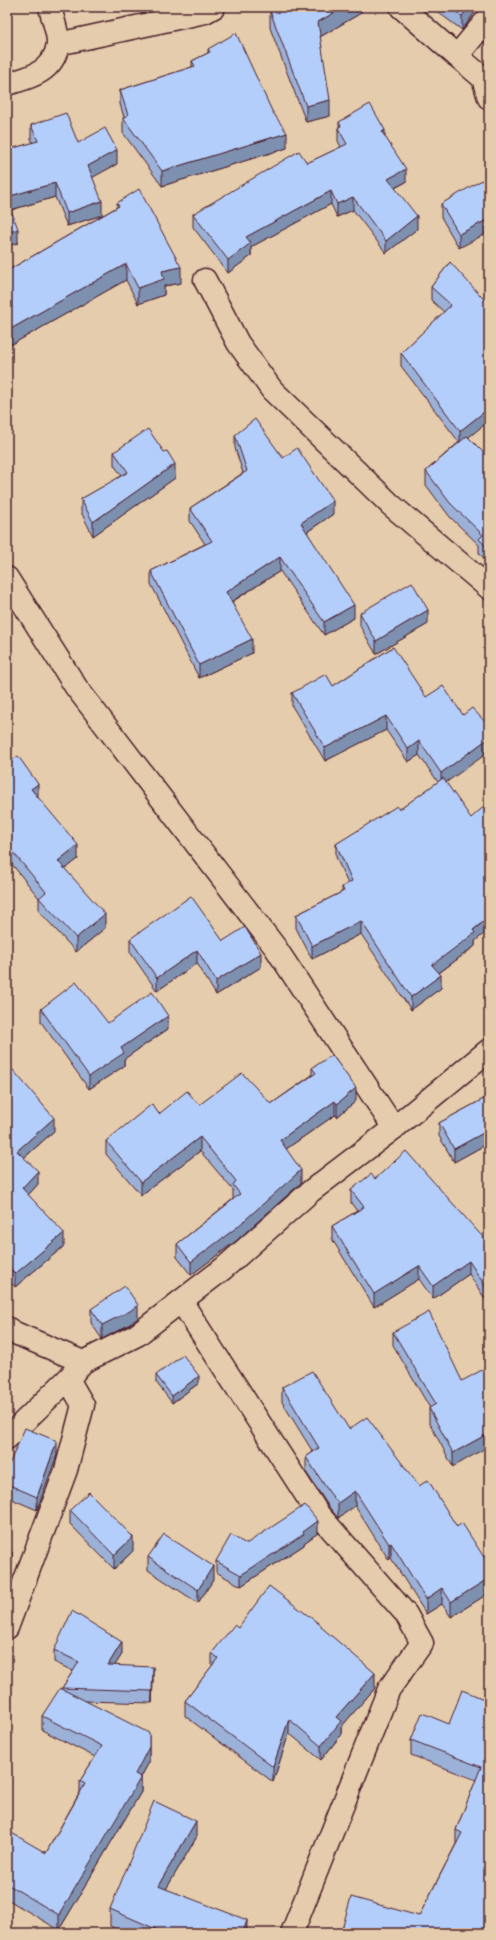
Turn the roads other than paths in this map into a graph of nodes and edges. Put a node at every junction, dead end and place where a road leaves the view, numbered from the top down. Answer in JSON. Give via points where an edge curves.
{"nodes":[{"id":1,"x":50,"y":7,"type":"edge"},
{"id":2,"x":214,"y":7,"type":"edge"},
{"id":3,"x":401,"y":7,"type":"edge"},
{"id":4,"x":489,"y":17,"type":"edge"},
{"id":5,"x":58,"y":44,"type":"junction"},
{"id":6,"x":457,"y":56,"type":"junction"},
{"id":7,"x":7,"y":84,"type":"edge"},
{"id":8,"x":489,"y":98,"type":"edge"},
{"id":9,"x":205,"y":280,"type":"dead end"},
{"id":10,"x":7,"y":578,"type":"edge"},
{"id":11,"x":489,"y":588,"type":"edge"},
{"id":12,"x":489,"y":1050,"type":"edge"},
{"id":13,"x":394,"y":1128,"type":"junction"},
{"id":14,"x":181,"y":1301,"type":"junction"},
{"id":15,"x":7,"y":1328,"type":"edge"},
{"id":16,"x":83,"y":1362,"type":"junction"},
{"id":17,"x":68,"y":1379,"type":"junction"},
{"id":18,"x":7,"y":1438,"type":"edge"},
{"id":19,"x":7,"y":1628,"type":"edge"},
{"id":20,"x":292,"y":1933,"type":"edge"}],
"edges":[{"from":1,"to":5,"type":"street"},
{"from":2,"to":5,"type":"street","via":[[205,12]]},
{"from":3,"to":6,"type":"street"},
{"from":4,"to":6,"type":"street"},
{"from":5,"to":7,"type":"street","via":[[50,64],[36,76]]},
{"from":6,"to":8,"type":"street","via":[[483,78]]},
{"from":9,"to":11,"type":"street","via":[[238,343],[272,390],[391,505]]},
{"from":10,"to":13,"type":"street","via":[[76,687],[274,947]]},
{"from":12,"to":13,"type":"street"},
{"from":13,"to":14,"type":"street","via":[[311,1191],[224,1268]]},
{"from":14,"to":16,"type":"street","via":[[137,1335]]},
{"from":14,"to":20,"type":"street","via":[[320,1515],[406,1614],[422,1643],[389,1689]]},
{"from":15,"to":16,"type":"street"},
{"from":16,"to":17,"type":"street"},
{"from":17,"to":18,"type":"street"},
{"from":17,"to":19,"type":"street","via":[[83,1405],[66,1470]]}]}
